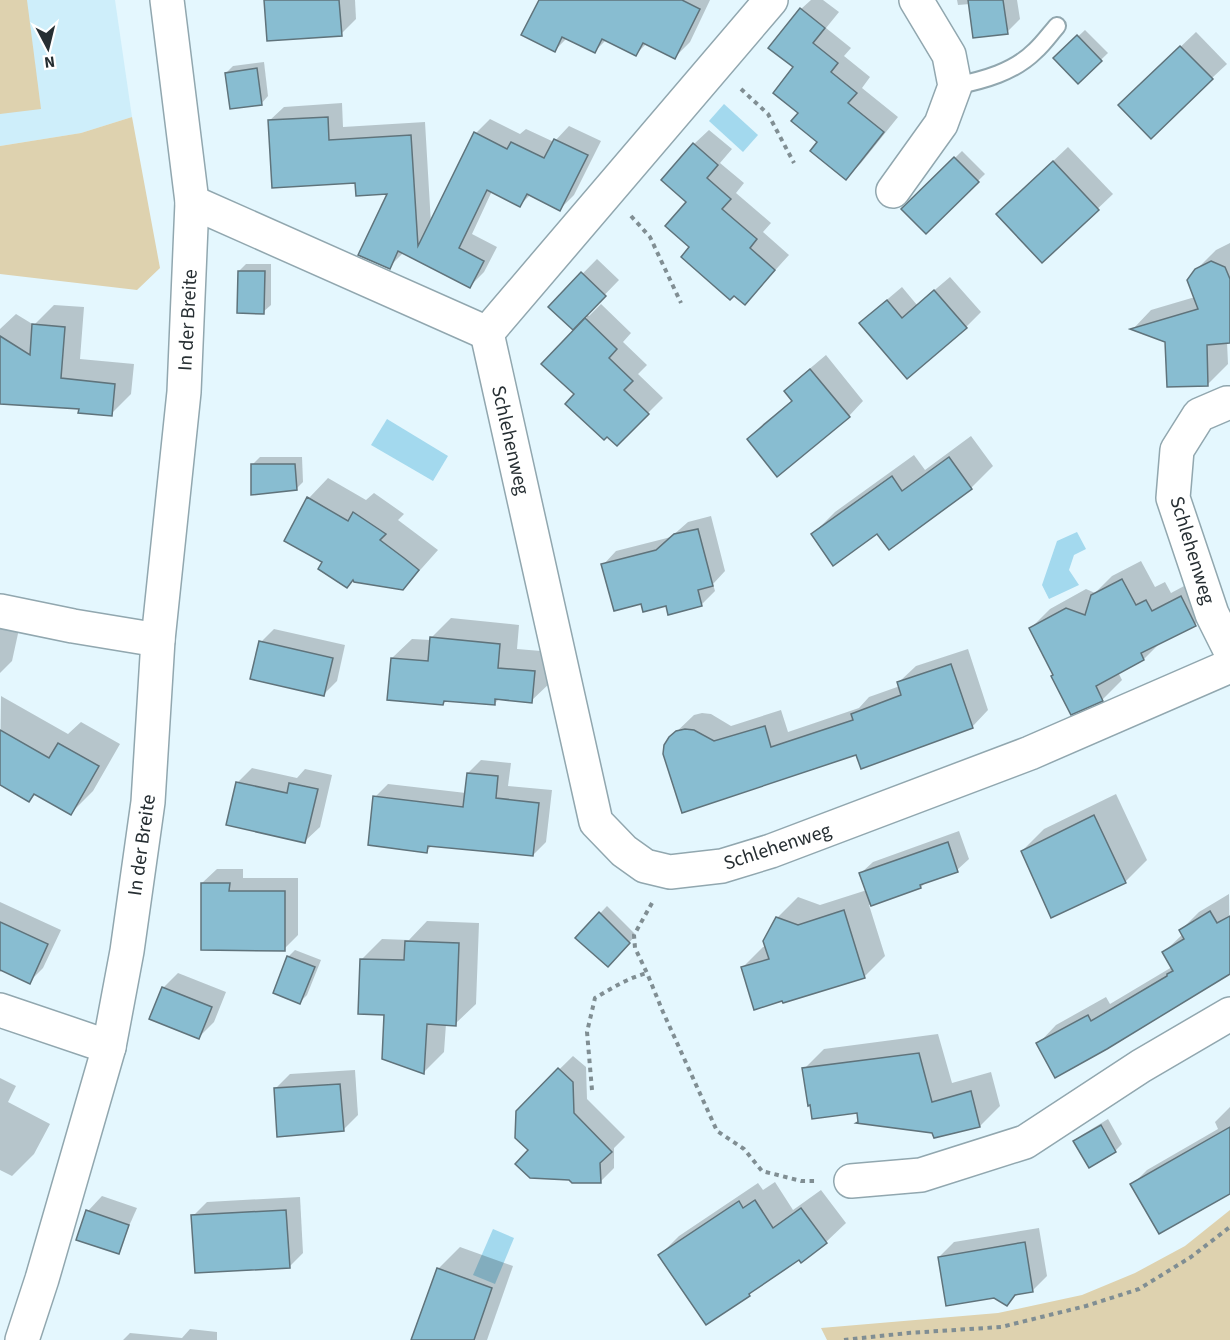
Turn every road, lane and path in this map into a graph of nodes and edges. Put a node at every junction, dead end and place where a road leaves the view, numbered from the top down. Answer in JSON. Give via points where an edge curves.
{"nodes":[{"id":1,"x":167,"y":0,"type":"edge"},
{"id":2,"x":771,"y":0,"type":"edge"},
{"id":3,"x":916,"y":0,"type":"edge"},
{"id":4,"x":1057,"y":26,"type":"dead end"},
{"id":5,"x":716,"y":65,"type":"junction"},
{"id":6,"x":955,"y":86,"type":"junction"},
{"id":7,"x":794,"y":163,"type":"dead end"},
{"id":8,"x":609,"y":191,"type":"junction"},
{"id":9,"x":893,"y":191,"type":"dead end"},
{"id":10,"x":192,"y":202,"type":"junction"},
{"id":11,"x":681,"y":303,"type":"dead end"},
{"id":12,"x":488,"y":333,"type":"junction"},
{"id":13,"x":1230,"y":403,"type":"edge"},
{"id":14,"x":0,"y":612,"type":"edge"},
{"id":15,"x":158,"y":640,"type":"junction"},
{"id":16,"x":1230,"y":650,"type":"edge"},
{"id":17,"x":1230,"y":666,"type":"edge"},
{"id":18,"x":670,"y":872,"type":"junction"},
{"id":19,"x":647,"y":973,"type":"junction"},
{"id":20,"x":0,"y":1010,"type":"edge"},
{"id":21,"x":1230,"y":1014,"type":"edge"},
{"id":22,"x":109,"y":1047,"type":"junction"},
{"id":23,"x":592,"y":1090,"type":"dead end"},
{"id":24,"x":851,"y":1181,"type":"joint"},
{"id":25,"x":1230,"y":1227,"type":"edge"},
{"id":26,"x":22,"y":1340,"type":"edge"},
{"id":27,"x":844,"y":1340,"type":"edge"}],
"edges":[{"from":1,"to":10,"type":"street","name":"In der Breite"},
{"from":2,"to":5,"type":"street"},
{"from":3,"to":6,"type":"street","via":[[948,56]]},
{"from":4,"to":6,"type":"lane","via":[[1035,51],[1009,70]]},
{"from":5,"to":7,"type":"path","via":[[768,114]]},
{"from":5,"to":8,"type":"street"},
{"from":6,"to":9,"type":"street","via":[[941,124]]},
{"from":8,"to":11,"type":"path","via":[[650,237]]},
{"from":8,"to":12,"type":"street"},
{"from":10,"to":12,"type":"street"},
{"from":10,"to":15,"type":"street","name":"In der Breite","via":[[184,392]]},
{"from":12,"to":18,"type":"street","name":"Schlehenweg","via":[[596,822],[645,866]]},
{"from":13,"to":16,"type":"street","name":"Schlehenweg","via":[[1199,415],[1177,450],[1173,498],[1212,614]]},
{"from":14,"to":15,"type":"street"},
{"from":15,"to":22,"type":"street","name":"In der Breite","via":[[148,802]]},
{"from":17,"to":18,"type":"street","name":"Schlehenweg","via":[[1030,753],[771,851],[722,866]]},
{"from":18,"to":19,"type":"path","via":[[634,935],[635,948]]},
{"from":19,"to":23,"type":"path","via":[[596,998],[586,1032]]},
{"from":19,"to":24,"type":"path","via":[[717,1131],[744,1149],[762,1171],[801,1181]]},
{"from":20,"to":22,"type":"street"},
{"from":21,"to":24,"type":"street","via":[[1025,1142],[921,1175]]},
{"from":22,"to":26,"type":"street","name":"In der Breite"},
{"from":25,"to":27,"type":"path","via":[[1139,1289],[1086,1306],[1001,1327]]}]}
